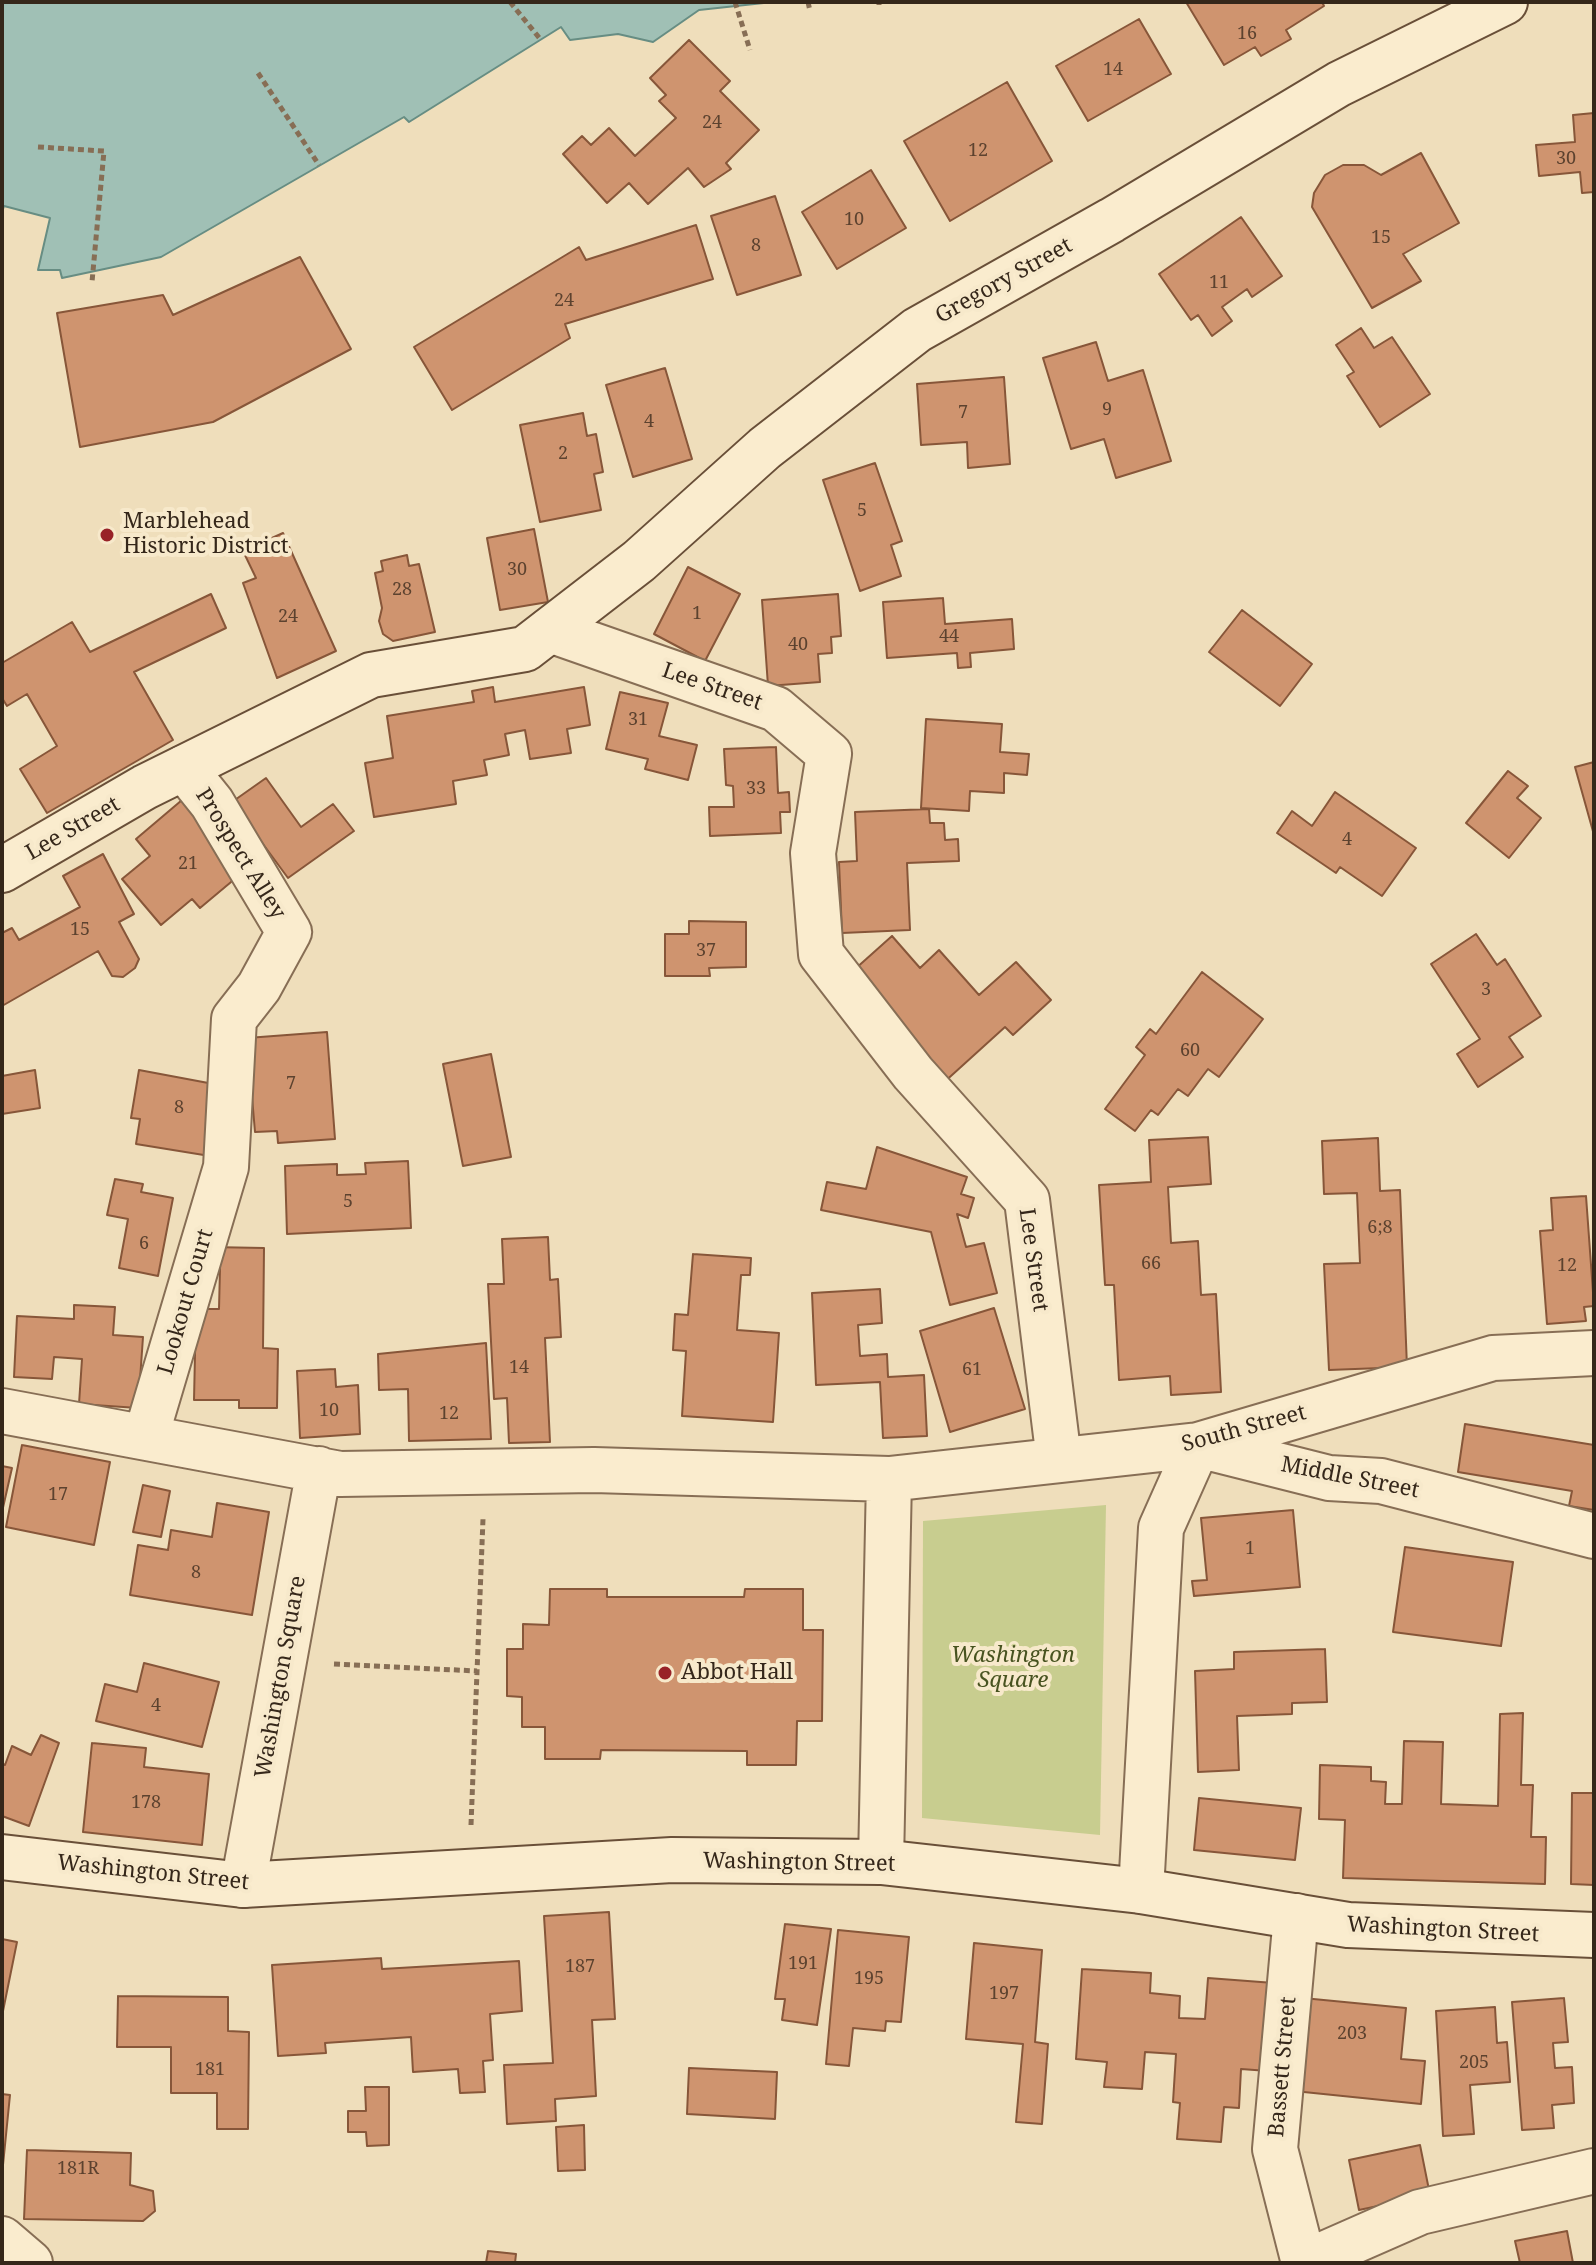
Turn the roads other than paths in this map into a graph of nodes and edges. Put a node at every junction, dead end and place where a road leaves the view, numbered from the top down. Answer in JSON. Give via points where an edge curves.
{"nodes":[{"id":1,"x":1505,"y":2,"type":"edge"},
{"id":2,"x":550,"y":630,"type":"junction"},
{"id":3,"x":184,"y":768,"type":"junction"},
{"id":4,"x":2,"y":870,"type":"edge"},
{"id":5,"x":226,"y":1167,"type":"joint"},
{"id":6,"x":1594,"y":1353,"type":"edge"},
{"id":7,"x":2,"y":1411,"type":"edge"},
{"id":8,"x":146,"y":1436,"type":"junction"},
{"id":9,"x":1198,"y":1445,"type":"junction"},
{"id":10,"x":1059,"y":1460,"type":"junction"},
{"id":11,"x":319,"y":1469,"type":"junction"},
{"id":12,"x":889,"y":1479,"type":"junction"},
{"id":13,"x":1594,"y":1536,"type":"edge"},
{"id":14,"x":2,"y":1857,"type":"edge"},
{"id":15,"x":881,"y":1862,"type":"junction"},
{"id":16,"x":243,"y":1885,"type":"junction"},
{"id":17,"x":1141,"y":1891,"type":"junction"},
{"id":18,"x":1296,"y":1916,"type":"junction"},
{"id":19,"x":1594,"y":1935,"type":"edge"},
{"id":20,"x":1594,"y":2171,"type":"edge"},
{"id":21,"x":2,"y":2239,"type":"edge"},
{"id":22,"x":30,"y":2263,"type":"edge"},
{"id":23,"x":1304,"y":2263,"type":"edge"}],
"edges":[{"from":1,"to":2,"type":"street","name":"Gregory Street","via":[[1339,84],[917,330],[765,448],[639,561]]},
{"from":2,"to":3,"type":"street","name":"Lee Street","via":[[525,649],[371,675]]},
{"from":2,"to":10,"type":"street","name":"Lee Street","via":[[776,709],[829,754],[813,853],[821,954],[913,1073],[1027,1200]]},
{"from":3,"to":4,"type":"street","name":"Lee Street"},
{"from":3,"to":5,"type":"street","name":"Prospect Alley","via":[[212,803],[289,932],[259,987],[234,1019]]},
{"from":5,"to":8,"type":"street","name":"Lookout Court"},
{"from":6,"to":9,"type":"street","name":"South Street","via":[[1493,1358]]},
{"from":7,"to":8,"type":"street"},
{"from":8,"to":11,"type":"street"},
{"from":9,"to":10,"type":"street","name":"South Street"},
{"from":9,"to":13,"type":"street","name":"Middle Street","via":[[1329,1478],[1381,1481]]},
{"from":9,"to":17,"type":"street","via":[[1161,1528]]},
{"from":10,"to":12,"type":"street","name":"South Street"},
{"from":11,"to":12,"type":"street","via":[[340,1474],[594,1470]]},
{"from":11,"to":16,"type":"street","name":"Washington Square"},
{"from":12,"to":15,"type":"street"},
{"from":14,"to":16,"type":"street","name":"Washington Street"},
{"from":15,"to":16,"type":"street","name":"Washington Street","via":[[672,1860]]},
{"from":15,"to":17,"type":"street","name":"Washington Street"},
{"from":17,"to":18,"type":"street","name":"Washington Street"},
{"from":18,"to":19,"type":"street","name":"Washington Street","via":[[1348,1925]]},
{"from":18,"to":23,"type":"street","name":"Bassett Street","via":[[1275,2149]]},
{"from":20,"to":23,"type":"street","via":[[1420,2212]]},
{"from":21,"to":22,"type":"street"}]}
